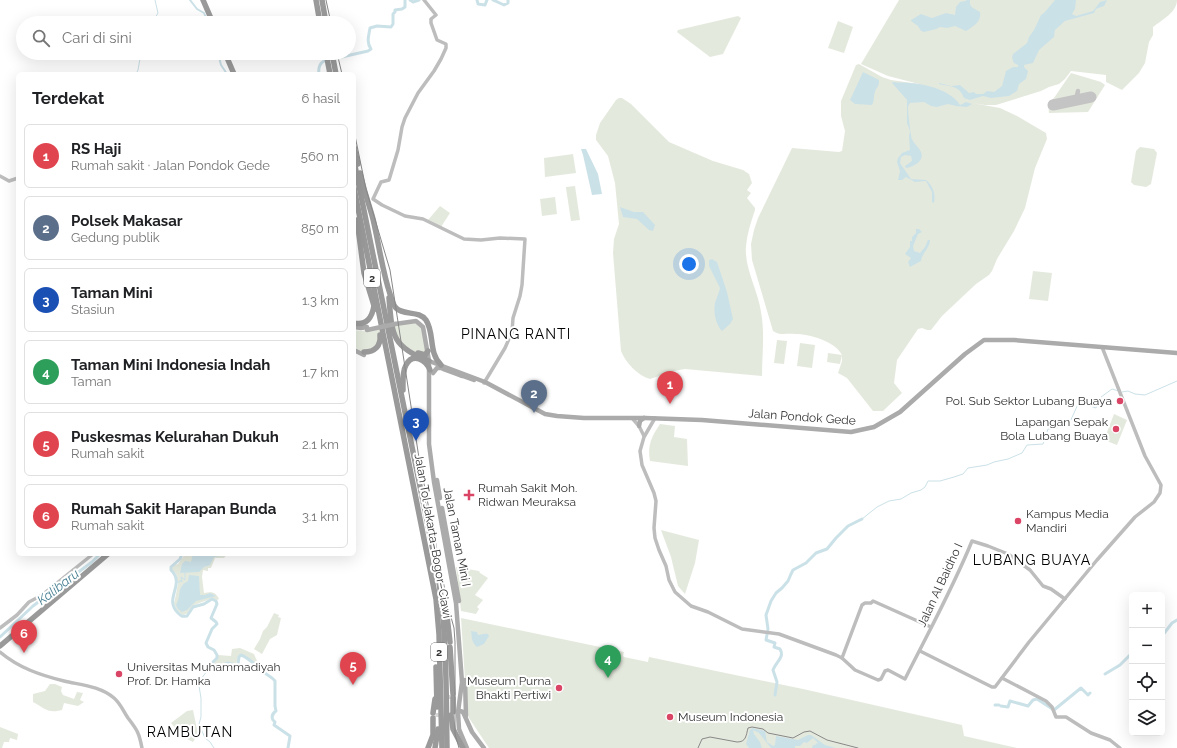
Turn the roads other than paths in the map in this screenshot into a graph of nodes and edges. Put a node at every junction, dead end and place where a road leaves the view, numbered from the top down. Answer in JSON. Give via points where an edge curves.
{"nodes":[{"id":1,"x":205,"y":0,"type":"edge"},
{"id":2,"x":316,"y":0,"type":"edge"},
{"id":3,"x":322,"y":0,"type":"edge"},
{"id":4,"x":424,"y":0,"type":"edge"},
{"id":5,"x":211,"y":16,"type":"edge"},
{"id":6,"x":319,"y":16,"type":"edge"},
{"id":7,"x":325,"y":16,"type":"edge"},
{"id":8,"x":229,"y":60,"type":"edge"},
{"id":9,"x":231,"y":60,"type":"edge"},
{"id":10,"x":330,"y":60,"type":"edge"},
{"id":11,"x":331,"y":64,"type":"junction"},
{"id":12,"x":235,"y":72,"type":"edge"},
{"id":13,"x":235,"y":72,"type":"edge"},
{"id":14,"x":330,"y":72,"type":"edge"},
{"id":15,"x":335,"y":72,"type":"edge"},
{"id":16,"x":356,"y":156,"type":"edge"},
{"id":17,"x":356,"y":171,"type":"edge"},
{"id":18,"x":0,"y":176,"type":"edge"},
{"id":19,"x":16,"y":179,"type":"edge"},
{"id":20,"x":356,"y":197,"type":"joint"},
{"id":21,"x":388,"y":287,"type":"junction"},
{"id":22,"x":374,"y":306,"type":"junction"},
{"id":23,"x":390,"y":313,"type":"junction"},
{"id":24,"x":356,"y":323,"type":"edge"},
{"id":25,"x":395,"y":323,"type":"junction"},
{"id":26,"x":356,"y":330,"type":"edge"},
{"id":27,"x":1103,"y":348,"type":"junction"},
{"id":28,"x":356,"y":349,"type":"edge"},
{"id":29,"x":428,"y":351,"type":"junction"},
{"id":30,"x":364,"y":353,"type":"junction"},
{"id":31,"x":1177,"y":353,"type":"edge"},
{"id":32,"x":388,"y":359,"type":"junction"},
{"id":33,"x":431,"y":366,"type":"junction"},
{"id":34,"x":441,"y":367,"type":"junction"},
{"id":35,"x":484,"y":383,"type":"junction"},
{"id":36,"x":403,"y":404,"type":"junction"},
{"id":37,"x":632,"y":418,"type":"junction"},
{"id":38,"x":646,"y":418,"type":"junction"},
{"id":39,"x":654,"y":421,"type":"junction"},
{"id":40,"x":639,"y":426,"type":"junction"},
{"id":41,"x":644,"y":436,"type":"junction"},
{"id":42,"x":419,"y":483,"type":"junction"},
{"id":43,"x":428,"y":507,"type":"dead end"},
{"id":44,"x":434,"y":543,"type":"dead end"},
{"id":45,"x":434,"y":555,"type":"junction"},
{"id":46,"x":91,"y":556,"type":"edge"},
{"id":47,"x":105,"y":556,"type":"edge"},
{"id":48,"x":105,"y":556,"type":"edge"},
{"id":49,"x":427,"y":556,"type":"junction"},
{"id":50,"x":1065,"y":599,"type":"junction"},
{"id":51,"x":442,"y":603,"type":"junction"},
{"id":52,"x":448,"y":623,"type":"junction"},
{"id":53,"x":931,"y":627,"type":"junction"},
{"id":54,"x":0,"y":628,"type":"edge"},
{"id":55,"x":0,"y":641,"type":"edge"},
{"id":56,"x":0,"y":646,"type":"edge"},
{"id":57,"x":920,"y":651,"type":"junction"},
{"id":58,"x":0,"y":652,"type":"edge"},
{"id":59,"x":842,"y":658,"type":"junction"},
{"id":60,"x":1002,"y":678,"type":"junction"},
{"id":61,"x":462,"y":682,"type":"junction"},
{"id":62,"x":452,"y":696,"type":"junction"},
{"id":63,"x":465,"y":706,"type":"junction"},
{"id":64,"x":454,"y":713,"type":"junction"},
{"id":65,"x":435,"y":715,"type":"junction"},
{"id":66,"x":466,"y":716,"type":"junction"},
{"id":67,"x":433,"y":733,"type":"junction"},
{"id":68,"x":142,"y":748,"type":"edge"},
{"id":69,"x":425,"y":748,"type":"edge"},
{"id":70,"x":428,"y":748,"type":"edge"},
{"id":71,"x":435,"y":748,"type":"edge"},
{"id":72,"x":442,"y":748,"type":"edge"},
{"id":73,"x":448,"y":748,"type":"edge"},
{"id":74,"x":463,"y":748,"type":"edge"},
{"id":75,"x":467,"y":748,"type":"edge"},
{"id":76,"x":484,"y":748,"type":"edge"},
{"id":77,"x":1120,"y":748,"type":"edge"}],
"edges":[{"from":1,"to":5,"type":"highway"},
{"from":2,"to":6,"type":"highway"},
{"from":3,"to":7,"type":"highway"},
{"from":4,"to":35,"type":"street","via":[[436,15],[431,19],[431,23],[438,40],[446,44],[446,48],[418,93],[402,127],[389,180],[381,182],[373,199],[405,216],[423,219],[464,239],[526,239],[521,294],[513,318],[512,332]]},
{"from":8,"to":12,"type":"highway"},
{"from":9,"to":13,"type":"highway"},
{"from":10,"to":11,"type":"highway"},
{"from":11,"to":14,"type":"highway"},
{"from":11,"to":15,"type":"highway"},
{"from":16,"to":21,"type":"highway"},
{"from":17,"to":36,"type":"highway","name":"Jalan Tol Jakarta–Bogor–Ciawi","number":"2"},
{"from":18,"to":19,"type":"street","via":[[9,181]]},
{"from":20,"to":22,"type":"highway","via":[[364,273]]},
{"from":20,"to":32,"type":"highway","name":"Jalan Tol Jakarta–Bogor–Ciawi","number":"2"},
{"from":21,"to":23,"type":"highway"},
{"from":21,"to":34,"type":"highway","via":[[396,308],[418,314],[426,321],[434,355]]},
{"from":22,"to":24,"type":"highway","via":[[368,320],[362,324]]},
{"from":22,"to":30,"type":"highway","via":[[380,343],[373,350]]},
{"from":23,"to":29,"type":"highway","via":[[401,343],[420,354],[426,355]]},
{"from":23,"to":33,"type":"highway","via":[[392,329],[398,341]]},
{"from":25,"to":26,"type":"main road","bridge":true},
{"from":25,"to":29,"type":"main road","via":[[419,322],[423,327]]},
{"from":25,"to":33,"type":"main road","via":[[415,319],[423,323],[426,327]]},
{"from":27,"to":31,"type":"main road","name":"Jalan Pondok Gede"},
{"from":27,"to":39,"type":"main road","name":"Jalan Pondok Gede","via":[[1014,340],[984,340],[900,412],[878,426],[860,431],[842,432],[704,420]]},
{"from":27,"to":50,"type":"street","via":[[1145,456],[1161,489],[1156,499],[1134,517]]},
{"from":28,"to":30,"type":"main road"},
{"from":29,"to":33,"type":"main road"},
{"from":30,"to":32,"type":"highway","via":[[380,352]]},
{"from":32,"to":49,"type":"highway","name":"Jalan Tol Jakarta–Bogor–Ciawi","number":"2"},
{"from":33,"to":34,"type":"main road"},
{"from":33,"to":34,"type":"main road"},
{"from":33,"to":36,"type":"highway","via":[[421,359],[414,359],[407,364],[404,373]]},
{"from":33,"to":61,"type":"main road","name":"Jalan Taman Mini I","via":[[428,444],[456,603]]},
{"from":33,"to":63,"type":"main road","name":"Jalan Taman Mini I","via":[[432,450],[458,592]]},
{"from":34,"to":35,"type":"main road"},
{"from":34,"to":35,"type":"main road"},
{"from":35,"to":37,"type":"main road","via":[[549,415]]},
{"from":36,"to":42,"type":"highway","name":"Jalan Tol Jakarta–Bogor–Ciawi","number":"2"},
{"from":37,"to":38,"type":"main road"},
{"from":37,"to":40,"type":"street"},
{"from":38,"to":39,"type":"main road"},
{"from":38,"to":40,"type":"main road","via":[[640,421]]},
{"from":39,"to":41,"type":"street"},
{"from":40,"to":41,"type":"street"},
{"from":41,"to":59,"type":"street","via":[[640,451],[642,465],[655,497],[654,533],[675,592],[691,606],[726,622],[747,630],[783,634]]},
{"from":42,"to":43,"type":"highway"},
{"from":42,"to":45,"type":"highway","name":"Jalan Tol Jakarta–Bogor–Ciawi","number":"2"},
{"from":44,"to":45,"type":"highway"},
{"from":45,"to":51,"type":"highway","name":"Jalan Tol Jakarta–Bogor–Ciawi","number":"2"},
{"from":46,"to":54,"type":"street","via":[[42,595],[29,602]]},
{"from":47,"to":55,"type":"highway"},
{"from":48,"to":56,"type":"highway"},
{"from":49,"to":65,"type":"highway","via":[[434,618]]},
{"from":49,"to":72,"type":"highway","name":"Jalan Tol Jakarta–Bogor–Ciawi","number":"2","via":[[436,599],[439,634]]},
{"from":50,"to":53,"type":"street","name":"Jalan Al Baidho I","via":[[1043,586],[1031,571],[1010,555],[973,541]]},
{"from":50,"to":60,"type":"street"},
{"from":51,"to":52,"type":"highway","via":[[446,608]]},
{"from":51,"to":73,"type":"highway","name":"Jalan Tol Jakarta–Bogor–Ciawi","number":"2"},
{"from":52,"to":62,"type":"highway"},
{"from":52,"to":62,"type":"highway"},
{"from":53,"to":57,"type":"street","name":"Jalan Al Baidho I"},
{"from":53,"to":59,"type":"street","via":[[873,601],[865,603]]},
{"from":57,"to":59,"type":"street","name":"Jalan Al Baidho I","via":[[906,678],[888,670],[878,680],[855,670]]},
{"from":57,"to":60,"type":"street","via":[[992,687],[995,687]]},
{"from":58,"to":68,"type":"street","via":[[28,670],[93,687],[111,696],[122,706],[138,730]]},
{"from":60,"to":77,"type":"street","via":[[1046,701],[1054,710],[1056,717],[1066,717]]},
{"from":61,"to":63,"type":"main road"},
{"from":61,"to":64,"type":"main road","name":"Jalan Taman Mini I"},
{"from":62,"to":64,"type":"highway"},
{"from":63,"to":64,"type":"main road"},
{"from":63,"to":66,"type":"main road","name":"Jalan Taman Mini I"},
{"from":64,"to":66,"type":"main road","via":[[463,712]]},
{"from":64,"to":74,"type":"highway","via":[[455,732]]},
{"from":64,"to":75,"type":"main road","name":"Jalan Taman Mini I"},
{"from":65,"to":67,"type":"highway"},
{"from":65,"to":71,"type":"highway","via":[[438,732]]},
{"from":66,"to":76,"type":"main road","via":[[472,732]]},
{"from":67,"to":69,"type":"highway"},
{"from":67,"to":70,"type":"highway"}]}
